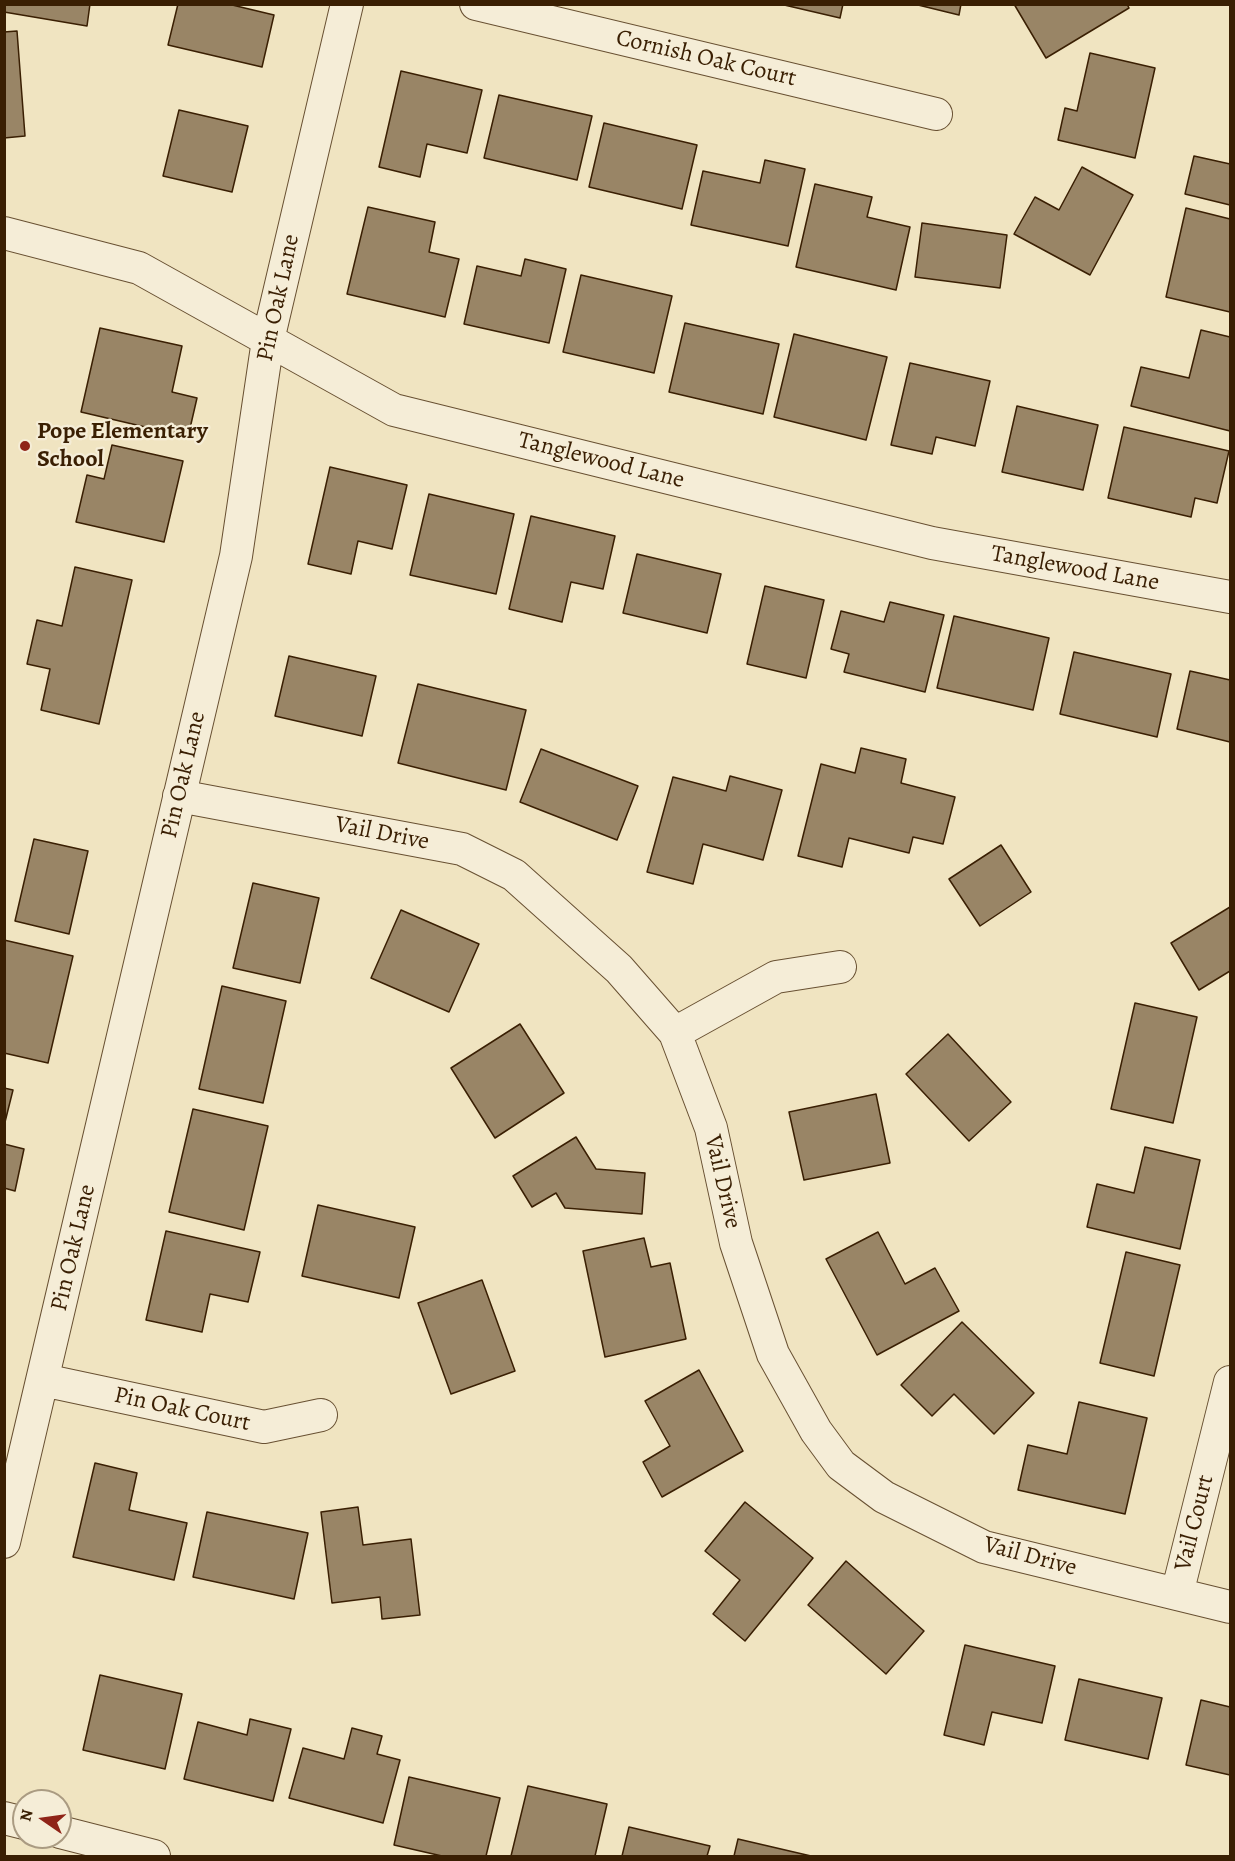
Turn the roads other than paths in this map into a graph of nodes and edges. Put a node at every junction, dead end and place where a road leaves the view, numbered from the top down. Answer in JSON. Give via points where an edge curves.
{"nodes":[{"id":1,"x":347,"y":4,"type":"edge"},
{"id":2,"x":476,"y":4,"type":"edge"},
{"id":3,"x":936,"y":114,"type":"dead end"},
{"id":4,"x":4,"y":233,"type":"edge"},
{"id":5,"x":267,"y":340,"type":"junction"},
{"id":6,"x":1230,"y":597,"type":"edge"},
{"id":7,"x":179,"y":796,"type":"junction"},
{"id":8,"x":840,"y":967,"type":"dead end"},
{"id":9,"x":675,"y":1033,"type":"junction"},
{"id":10,"x":43,"y":1380,"type":"junction"},
{"id":11,"x":1230,"y":1382,"type":"edge"},
{"id":12,"x":321,"y":1414,"type":"dead end"},
{"id":13,"x":4,"y":1542,"type":"edge"},
{"id":14,"x":1177,"y":1594,"type":"junction"},
{"id":15,"x":1230,"y":1608,"type":"edge"},
{"id":16,"x":72,"y":1835,"type":"edge"},
{"id":17,"x":154,"y":1857,"type":"edge"}],
"edges":[{"from":1,"to":5,"type":"street","name":"Pin Oak Lane"},
{"from":2,"to":3,"type":"street","name":"Cornish Oak Court"},
{"from":4,"to":5,"type":"street","name":"Tanglewood Lane","via":[[139,268]]},
{"from":5,"to":6,"type":"street","name":"Tanglewood Lane","via":[[394,410],[932,543]]},
{"from":5,"to":7,"type":"street","name":"Pin Oak Lane","via":[[236,556]]},
{"from":7,"to":9,"type":"street","name":"Vail Drive","via":[[462,849],[514,875],[619,969]]},
{"from":7,"to":10,"type":"street","name":"Pin Oak Lane"},
{"from":8,"to":9,"type":"street","via":[[776,976]]},
{"from":9,"to":14,"type":"street","name":"Vail Drive","via":[[711,1128],[736,1243],[773,1354],[816,1431],[841,1465],[884,1497],[984,1547]]},
{"from":10,"to":12,"type":"street","name":"Pin Oak Court","via":[[264,1427]]},
{"from":10,"to":13,"type":"street","name":"Pin Oak Lane"},
{"from":11,"to":14,"type":"street","name":"Vail Court"},
{"from":14,"to":15,"type":"street","name":"Vail Drive"},
{"from":16,"to":17,"type":"street"}]}
